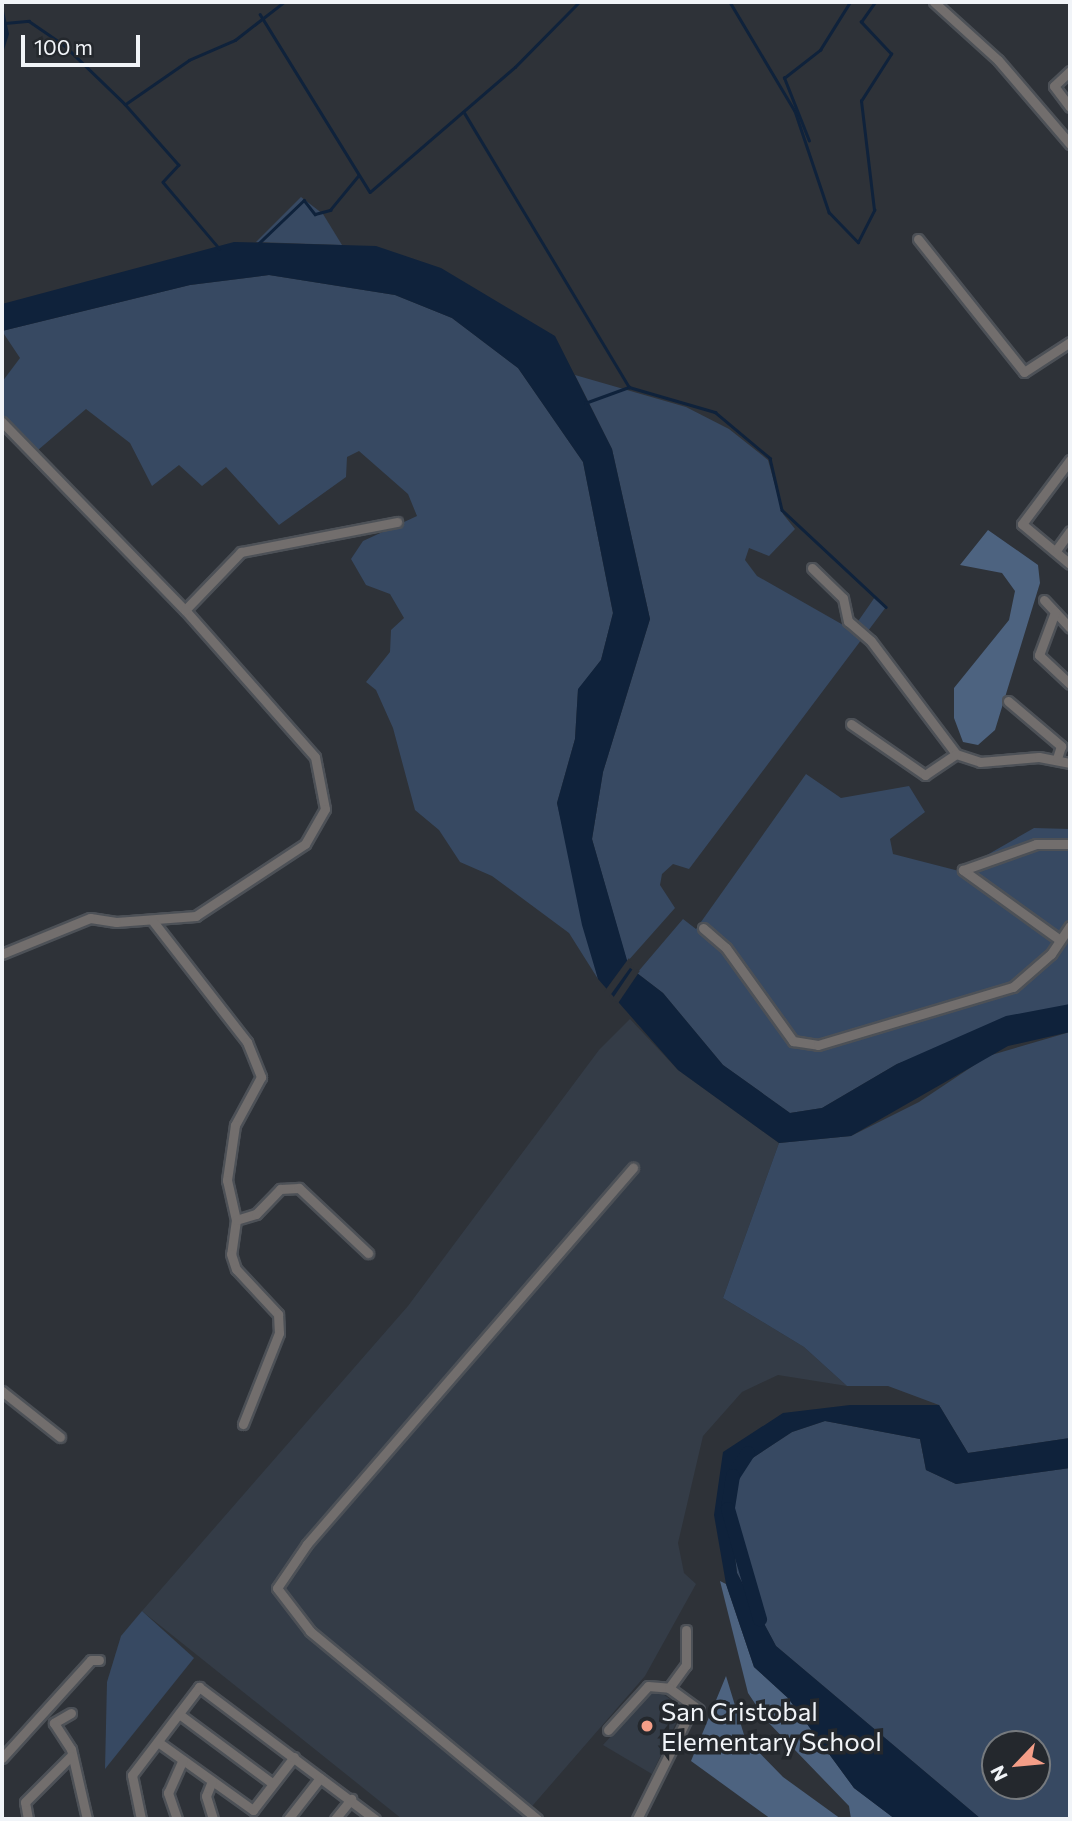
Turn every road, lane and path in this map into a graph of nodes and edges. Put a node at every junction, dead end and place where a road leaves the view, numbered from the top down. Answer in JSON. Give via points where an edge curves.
{"nodes":[{"id":1,"x":934,"y":2,"type":"edge"},
{"id":2,"x":1070,"y":71,"type":"edge"},
{"id":3,"x":1070,"y":107,"type":"edge"},
{"id":4,"x":1070,"y":144,"type":"edge"},
{"id":5,"x":918,"y":239,"type":"dead end"},
{"id":6,"x":1070,"y":342,"type":"edge"},
{"id":7,"x":2,"y":422,"type":"edge"},
{"id":8,"x":1070,"y":460,"type":"edge"},
{"id":9,"x":397,"y":522,"type":"dead end"},
{"id":10,"x":1070,"y":531,"type":"edge"},
{"id":11,"x":1057,"y":549,"type":"junction"},
{"id":12,"x":1070,"y":564,"type":"edge"},
{"id":13,"x":812,"y":568,"type":"dead end"},
{"id":14,"x":1044,"y":600,"type":"dead end"},
{"id":15,"x":185,"y":610,"type":"junction"},
{"id":16,"x":1055,"y":612,"type":"junction"},
{"id":17,"x":1070,"y":628,"type":"edge"},
{"id":18,"x":1070,"y":684,"type":"edge"},
{"id":19,"x":1008,"y":701,"type":"dead end"},
{"id":20,"x":851,"y":724,"type":"dead end"},
{"id":21,"x":956,"y":754,"type":"junction"},
{"id":22,"x":1057,"y":758,"type":"junction"},
{"id":23,"x":1070,"y":763,"type":"edge"},
{"id":24,"x":1070,"y":844,"type":"edge"},
{"id":25,"x":152,"y":920,"type":"junction"},
{"id":26,"x":1070,"y":926,"type":"edge"},
{"id":27,"x":703,"y":928,"type":"dead end"},
{"id":28,"x":1060,"y":940,"type":"junction"},
{"id":29,"x":2,"y":954,"type":"edge"},
{"id":30,"x":633,"y":1168,"type":"dead end"},
{"id":31,"x":236,"y":1220,"type":"junction"},
{"id":32,"x":368,"y":1253,"type":"dead end"},
{"id":33,"x":2,"y":1391,"type":"edge"},
{"id":34,"x":243,"y":1424,"type":"dead end"},
{"id":35,"x":60,"y":1437,"type":"dead end"},
{"id":36,"x":686,"y":1630,"type":"dead end"},
{"id":37,"x":99,"y":1660,"type":"dead end"},
{"id":38,"x":668,"y":1688,"type":"junction"},
{"id":39,"x":71,"y":1713,"type":"dead end"},
{"id":40,"x":179,"y":1714,"type":"junction"},
{"id":41,"x":608,"y":1730,"type":"dead end"},
{"id":42,"x":158,"y":1742,"type":"junction"},
{"id":43,"x":71,"y":1756,"type":"junction"},
{"id":44,"x":294,"y":1757,"type":"junction"},
{"id":45,"x":2,"y":1758,"type":"edge"},
{"id":46,"x":183,"y":1760,"type":"junction"},
{"id":47,"x":320,"y":1778,"type":"junction"},
{"id":48,"x":212,"y":1782,"type":"junction"},
{"id":49,"x":272,"y":1783,"type":"junction"},
{"id":50,"x":351,"y":1799,"type":"junction"},
{"id":51,"x":28,"y":1819,"type":"edge"},
{"id":52,"x":87,"y":1819,"type":"edge"},
{"id":53,"x":141,"y":1819,"type":"edge"},
{"id":54,"x":177,"y":1819,"type":"edge"},
{"id":55,"x":213,"y":1819,"type":"edge"},
{"id":56,"x":288,"y":1819,"type":"edge"},
{"id":57,"x":335,"y":1819,"type":"edge"},
{"id":58,"x":376,"y":1819,"type":"edge"},
{"id":59,"x":537,"y":1819,"type":"edge"},
{"id":60,"x":637,"y":1819,"type":"edge"}],
"edges":[{"from":1,"to":4,"type":"street","via":[[1007,69]]},
{"from":2,"to":3,"type":"street","via":[[1054,86]]},
{"from":5,"to":6,"type":"street","via":[[1024,372]]},
{"from":7,"to":15,"type":"street"},
{"from":8,"to":11,"type":"street","via":[[1022,524]]},
{"from":9,"to":15,"type":"street","via":[[241,552]]},
{"from":10,"to":11,"type":"street"},
{"from":11,"to":12,"type":"street"},
{"from":13,"to":21,"type":"street","via":[[843,598],[848,621],[878,650]]},
{"from":14,"to":16,"type":"street"},
{"from":15,"to":25,"type":"street","via":[[315,757],[325,809],[305,844],[218,906],[180,919]]},
{"from":16,"to":17,"type":"street"},
{"from":16,"to":18,"type":"street","via":[[1039,656]]},
{"from":19,"to":22,"type":"street","via":[[1061,746]]},
{"from":20,"to":21,"type":"street","via":[[925,775]]},
{"from":21,"to":22,"type":"street","via":[[980,762]]},
{"from":22,"to":23,"type":"street"},
{"from":24,"to":28,"type":"street","via":[[1036,844],[963,870]]},
{"from":25,"to":29,"type":"street","via":[[90,918]]},
{"from":25,"to":31,"type":"street","via":[[258,1062],[259,1090],[233,1136],[227,1180]]},
{"from":26,"to":28,"type":"street"},
{"from":27,"to":28,"type":"street","via":[[726,948],[793,1041],[818,1045],[1013,988],[1029,979]]},
{"from":30,"to":59,"type":"street","via":[[307,1544],[277,1588],[310,1631]]},
{"from":31,"to":32,"type":"street","via":[[256,1214],[280,1189],[299,1188]]},
{"from":31,"to":34,"type":"street","via":[[236,1269],[280,1321]]},
{"from":33,"to":35,"type":"street"},
{"from":36,"to":38,"type":"street","via":[[686,1665]]},
{"from":37,"to":45,"type":"street","via":[[91,1660]]},
{"from":38,"to":41,"type":"street","via":[[648,1686]]},
{"from":38,"to":60,"type":"street","via":[[696,1708]]},
{"from":39,"to":43,"type":"street","via":[[54,1723]]},
{"from":40,"to":42,"type":"street"},
{"from":40,"to":44,"type":"street","via":[[199,1686]]},
{"from":40,"to":49,"type":"street"},
{"from":42,"to":46,"type":"street"},
{"from":42,"to":53,"type":"street","via":[[130,1786]]},
{"from":43,"to":51,"type":"street","via":[[25,1802]]},
{"from":43,"to":52,"type":"street"},
{"from":44,"to":47,"type":"street"},
{"from":44,"to":49,"type":"street"},
{"from":46,"to":48,"type":"street"},
{"from":46,"to":54,"type":"street","via":[[168,1793]]},
{"from":47,"to":50,"type":"street"},
{"from":47,"to":56,"type":"street"},
{"from":48,"to":49,"type":"street","via":[[253,1810]]},
{"from":48,"to":55,"type":"street","via":[[206,1796]]},
{"from":50,"to":57,"type":"street"},
{"from":50,"to":58,"type":"street"}]}
